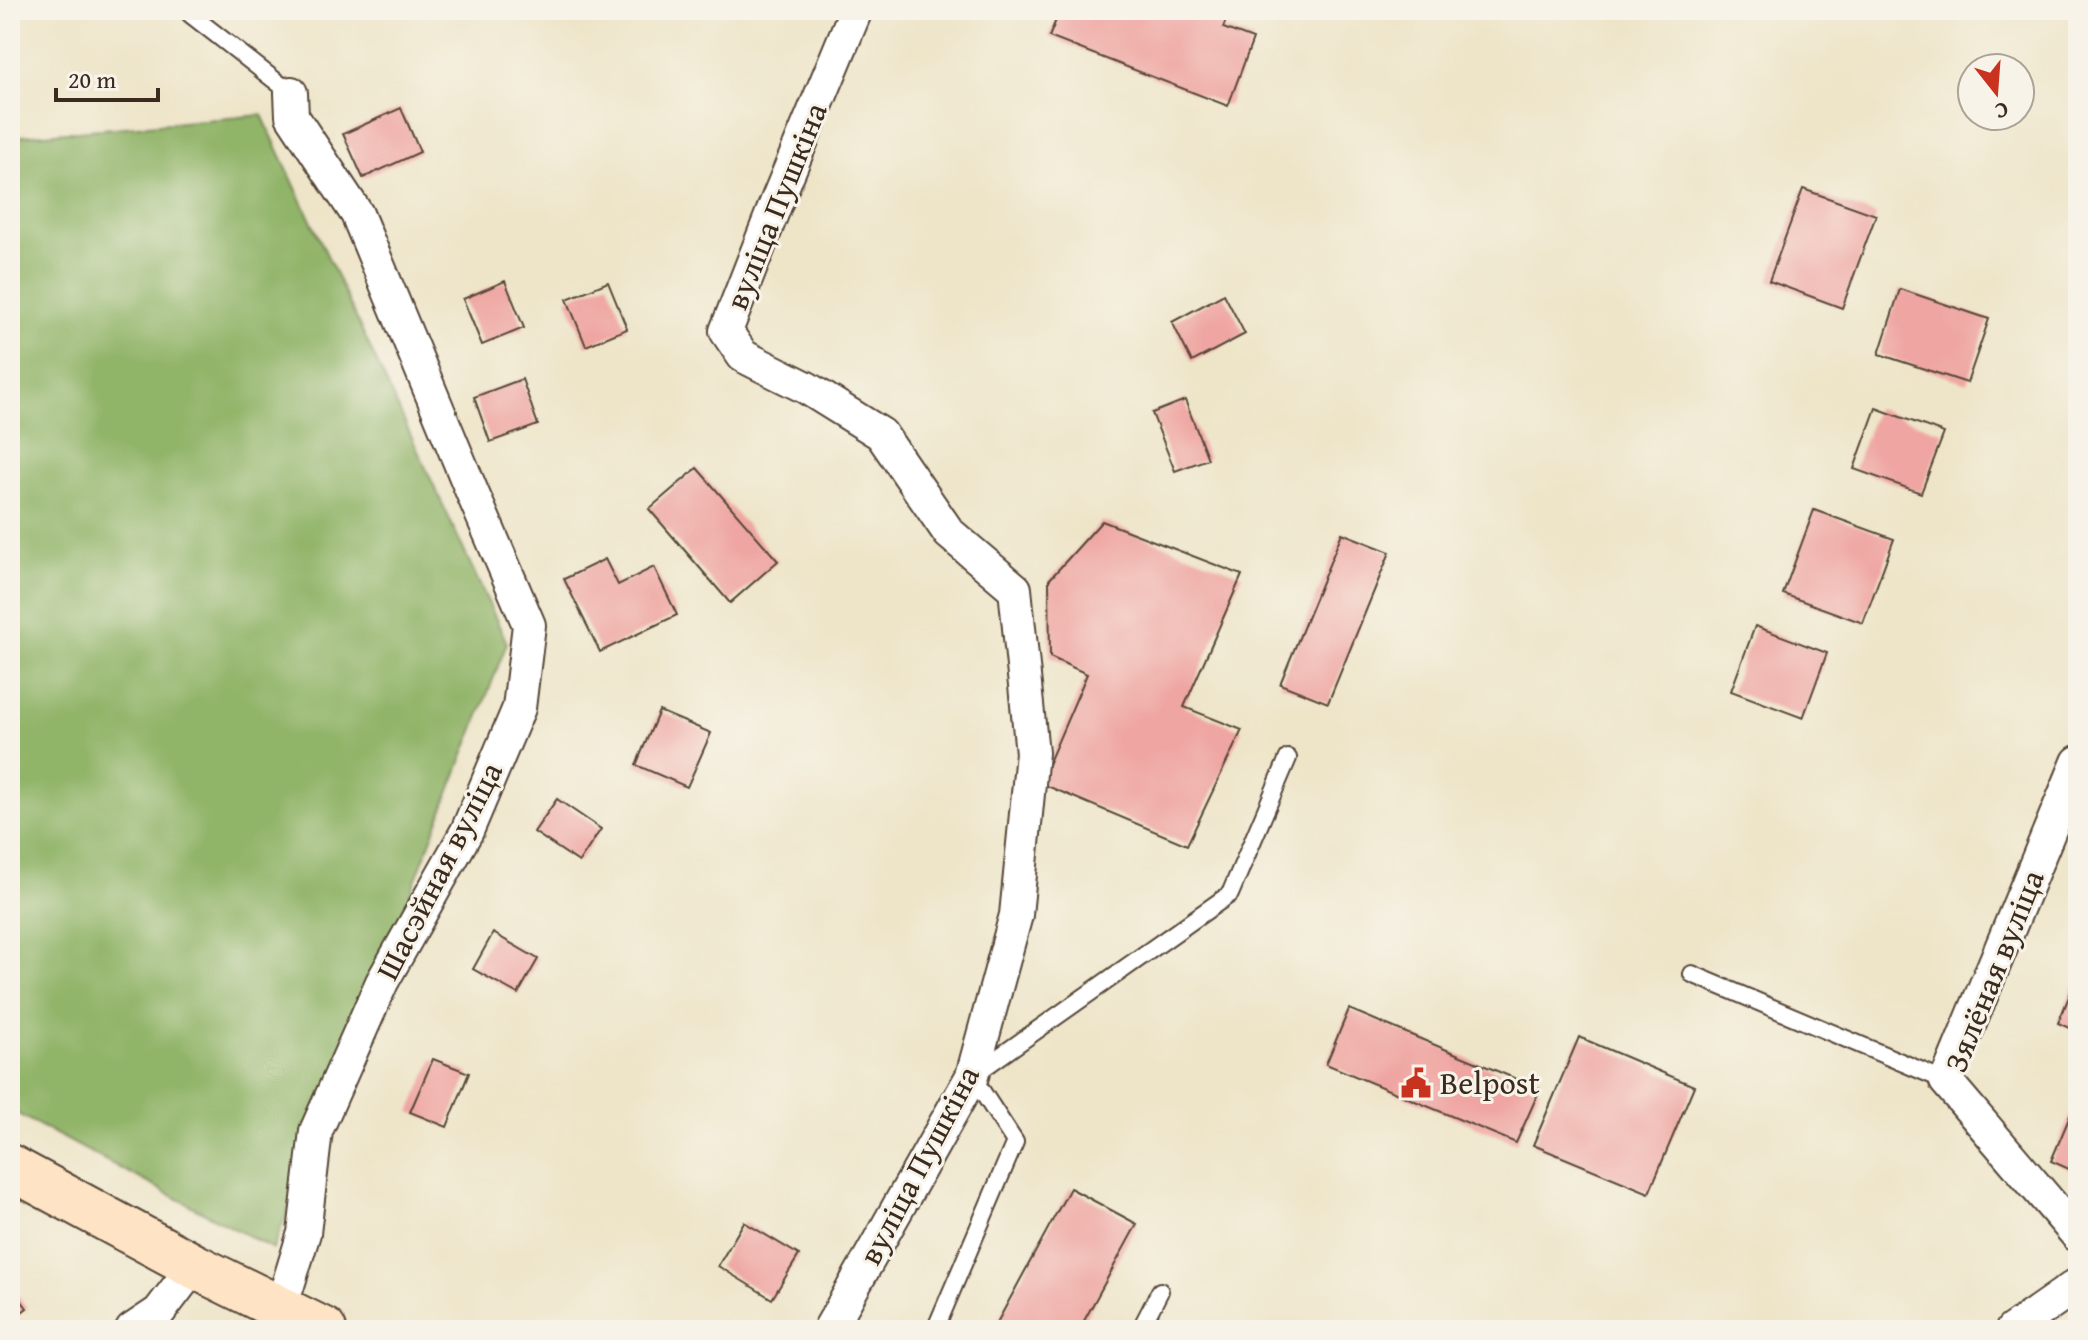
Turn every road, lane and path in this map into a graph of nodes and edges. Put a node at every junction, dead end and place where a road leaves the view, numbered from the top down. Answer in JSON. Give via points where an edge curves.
{"nodes":[{"id":1,"x":188,"y":10,"type":"edge"},
{"id":2,"x":856,"y":10,"type":"edge"},
{"id":3,"x":291,"y":93,"type":"joint"},
{"id":4,"x":1288,"y":758,"type":"dead end"},
{"id":5,"x":2078,"y":762,"type":"edge"},
{"id":6,"x":1692,"y":974,"type":"dead end"},
{"id":7,"x":972,"y":1076,"type":"junction"},
{"id":8,"x":1946,"y":1081,"type":"junction"},
{"id":9,"x":10,"y":1167,"type":"edge"},
{"id":10,"x":2078,"y":1236,"type":"edge"},
{"id":11,"x":194,"y":1266,"type":"junction"},
{"id":12,"x":2078,"y":1284,"type":"edge"},
{"id":13,"x":1160,"y":1291,"type":"dead end"},
{"id":14,"x":281,"y":1308,"type":"junction"},
{"id":15,"x":132,"y":1330,"type":"edge"},
{"id":16,"x":324,"y":1330,"type":"edge"},
{"id":17,"x":829,"y":1330,"type":"edge"},
{"id":18,"x":935,"y":1330,"type":"edge"},
{"id":19,"x":1140,"y":1330,"type":"edge"},
{"id":20,"x":2012,"y":1330,"type":"edge"}],
"edges":[{"from":1,"to":3,"type":"lane"},
{"from":2,"to":7,"type":"street","name":"вуліца Пушкіна","via":[[726,331],[743,356],[881,434],[949,533],[1015,589],[1032,753],[1016,915]]},
{"from":3,"to":14,"type":"street","name":"Шасэйная вуліца","via":[[292,116],[357,214],[529,625],[519,708],[473,818],[382,982],[316,1131],[304,1233]]},
{"from":4,"to":7,"type":"lane","via":[[1230,894]]},
{"from":5,"to":8,"type":"street","name":"Зялёная вуліца"},
{"from":6,"to":8,"type":"lane"},
{"from":7,"to":17,"type":"street","name":"вуліца Пушкіна"},
{"from":7,"to":18,"type":"lane","via":[[1015,1142]]},
{"from":8,"to":10,"type":"street","name":"Зялёная вуліца"},
{"from":9,"to":11,"type":"main road"},
{"from":11,"to":14,"type":"main road"},
{"from":11,"to":15,"type":"street","via":[[159,1312]]},
{"from":12,"to":20,"type":"street"},
{"from":13,"to":19,"type":"lane"},
{"from":14,"to":16,"type":"main road"}]}
